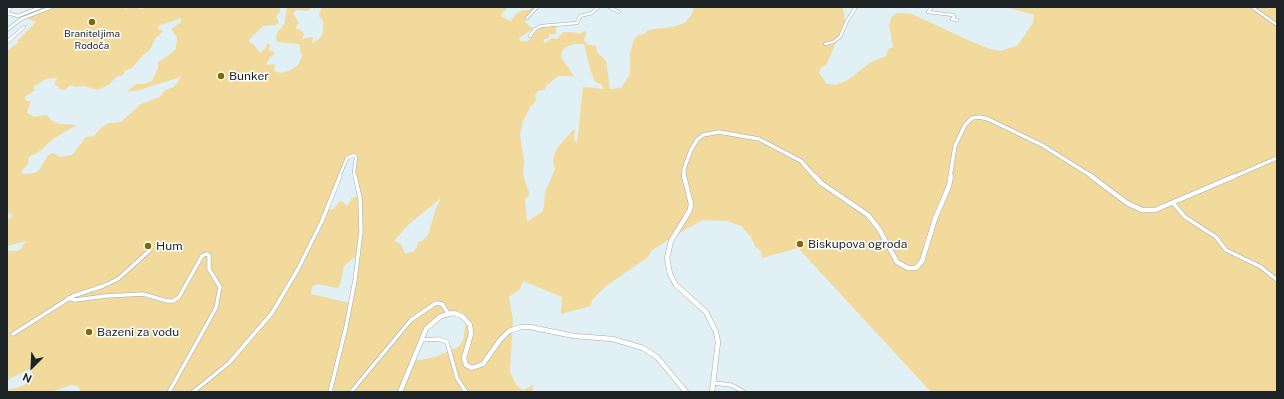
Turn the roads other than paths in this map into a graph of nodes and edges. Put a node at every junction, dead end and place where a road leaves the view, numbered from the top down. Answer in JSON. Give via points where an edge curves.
{"nodes":[{"id":1,"x":11,"y":7,"type":"edge"},
{"id":2,"x":42,"y":7,"type":"edge"},
{"id":3,"x":52,"y":7,"type":"edge"},
{"id":4,"x":537,"y":7,"type":"edge"},
{"id":5,"x":598,"y":7,"type":"edge"},
{"id":6,"x":609,"y":7,"type":"edge"},
{"id":7,"x":856,"y":7,"type":"edge"},
{"id":8,"x":932,"y":7,"type":"edge"},
{"id":9,"x":1252,"y":7,"type":"edge"},
{"id":10,"x":7,"y":12,"type":"edge"},
{"id":11,"x":619,"y":12,"type":"dead end"},
{"id":12,"x":527,"y":18,"type":"dead end"},
{"id":13,"x":957,"y":20,"type":"dead end"},
{"id":14,"x":540,"y":21,"type":"dead end"},
{"id":15,"x":1277,"y":25,"type":"edge"},
{"id":16,"x":541,"y":26,"type":"junction"},
{"id":17,"x":24,"y":27,"type":"dead end"},
{"id":18,"x":7,"y":30,"type":"edge"},
{"id":19,"x":530,"y":36,"type":"dead end"},
{"id":20,"x":7,"y":42,"type":"edge"},
{"id":21,"x":825,"y":44,"type":"dead end"},
{"id":22,"x":1277,"y":158,"type":"edge"},
{"id":23,"x":1172,"y":202,"type":"junction"},
{"id":24,"x":150,"y":250,"type":"dead end"},
{"id":25,"x":1277,"y":280,"type":"edge"},
{"id":26,"x":68,"y":298,"type":"junction"},
{"id":27,"x":448,"y":313,"type":"junction"},
{"id":28,"x":13,"y":334,"type":"dead end"},
{"id":29,"x":421,"y":340,"type":"junction"},
{"id":30,"x":714,"y":382,"type":"junction"},
{"id":31,"x":169,"y":392,"type":"edge"},
{"id":32,"x":193,"y":392,"type":"edge"},
{"id":33,"x":330,"y":392,"type":"edge"},
{"id":34,"x":350,"y":392,"type":"edge"},
{"id":35,"x":400,"y":392,"type":"edge"},
{"id":36,"x":466,"y":392,"type":"edge"},
{"id":37,"x":686,"y":392,"type":"edge"},
{"id":38,"x":712,"y":392,"type":"edge"},
{"id":39,"x":744,"y":392,"type":"edge"}],
"edges":[{"from":1,"to":10,"type":"street"},
{"from":2,"to":10,"type":"street","via":[[18,16]]},
{"from":3,"to":18,"type":"street","via":[[21,20]]},
{"from":4,"to":12,"type":"street"},
{"from":5,"to":16,"type":"street","via":[[592,13],[580,16],[578,23]]},
{"from":6,"to":11,"type":"street"},
{"from":7,"to":21,"type":"street","via":[[840,37]]},
{"from":8,"to":13,"type":"street","via":[[928,12],[951,15],[954,16],[952,19]]},
{"from":9,"to":15,"type":"street"},
{"from":14,"to":16,"type":"street"},
{"from":16,"to":19,"type":"street"},
{"from":17,"to":20,"type":"street"},
{"from":22,"to":23,"type":"main road"},
{"from":23,"to":25,"type":"street","via":[[1185,217],[1216,237],[1226,250],[1261,267]]},
{"from":23,"to":30,"type":"main road","via":[[1151,210],[1134,207],[1084,170],[1042,145],[992,120],[974,117],[966,122],[957,140],[949,186],[922,261],[916,268],[908,268],[897,262],[879,229],[868,215],[821,183],[801,161],[759,139],[719,132],[703,134],[691,150],[684,169],[690,210],[671,241],[666,258],[676,285],[706,312],[714,326],[718,342]]},
{"from":24,"to":26,"type":"street","via":[[114,282]]},
{"from":26,"to":28,"type":"street"},
{"from":26,"to":31,"type":"street","via":[[75,300],[143,294],[174,301],[179,297],[202,256],[209,255],[209,269],[220,287],[216,308]]},
{"from":27,"to":29,"type":"main road","via":[[439,316]]},
{"from":27,"to":34,"type":"street","via":[[442,304],[436,303],[411,320]]},
{"from":27,"to":37,"type":"main road","via":[[462,316],[470,325],[464,358],[466,365],[472,368],[483,364],[509,331],[530,327],[574,336],[613,339],[643,348],[657,357]]},
{"from":29,"to":35,"type":"main road"},
{"from":29,"to":36,"type":"street","via":[[439,339],[446,342],[457,378]]},
{"from":30,"to":38,"type":"main road"},
{"from":30,"to":39,"type":"street","via":[[731,385]]},
{"from":32,"to":33,"type":"street","via":[[229,363],[272,313],[322,221],[347,158],[354,155],[354,172],[360,198],[361,231],[346,327]]}]}
